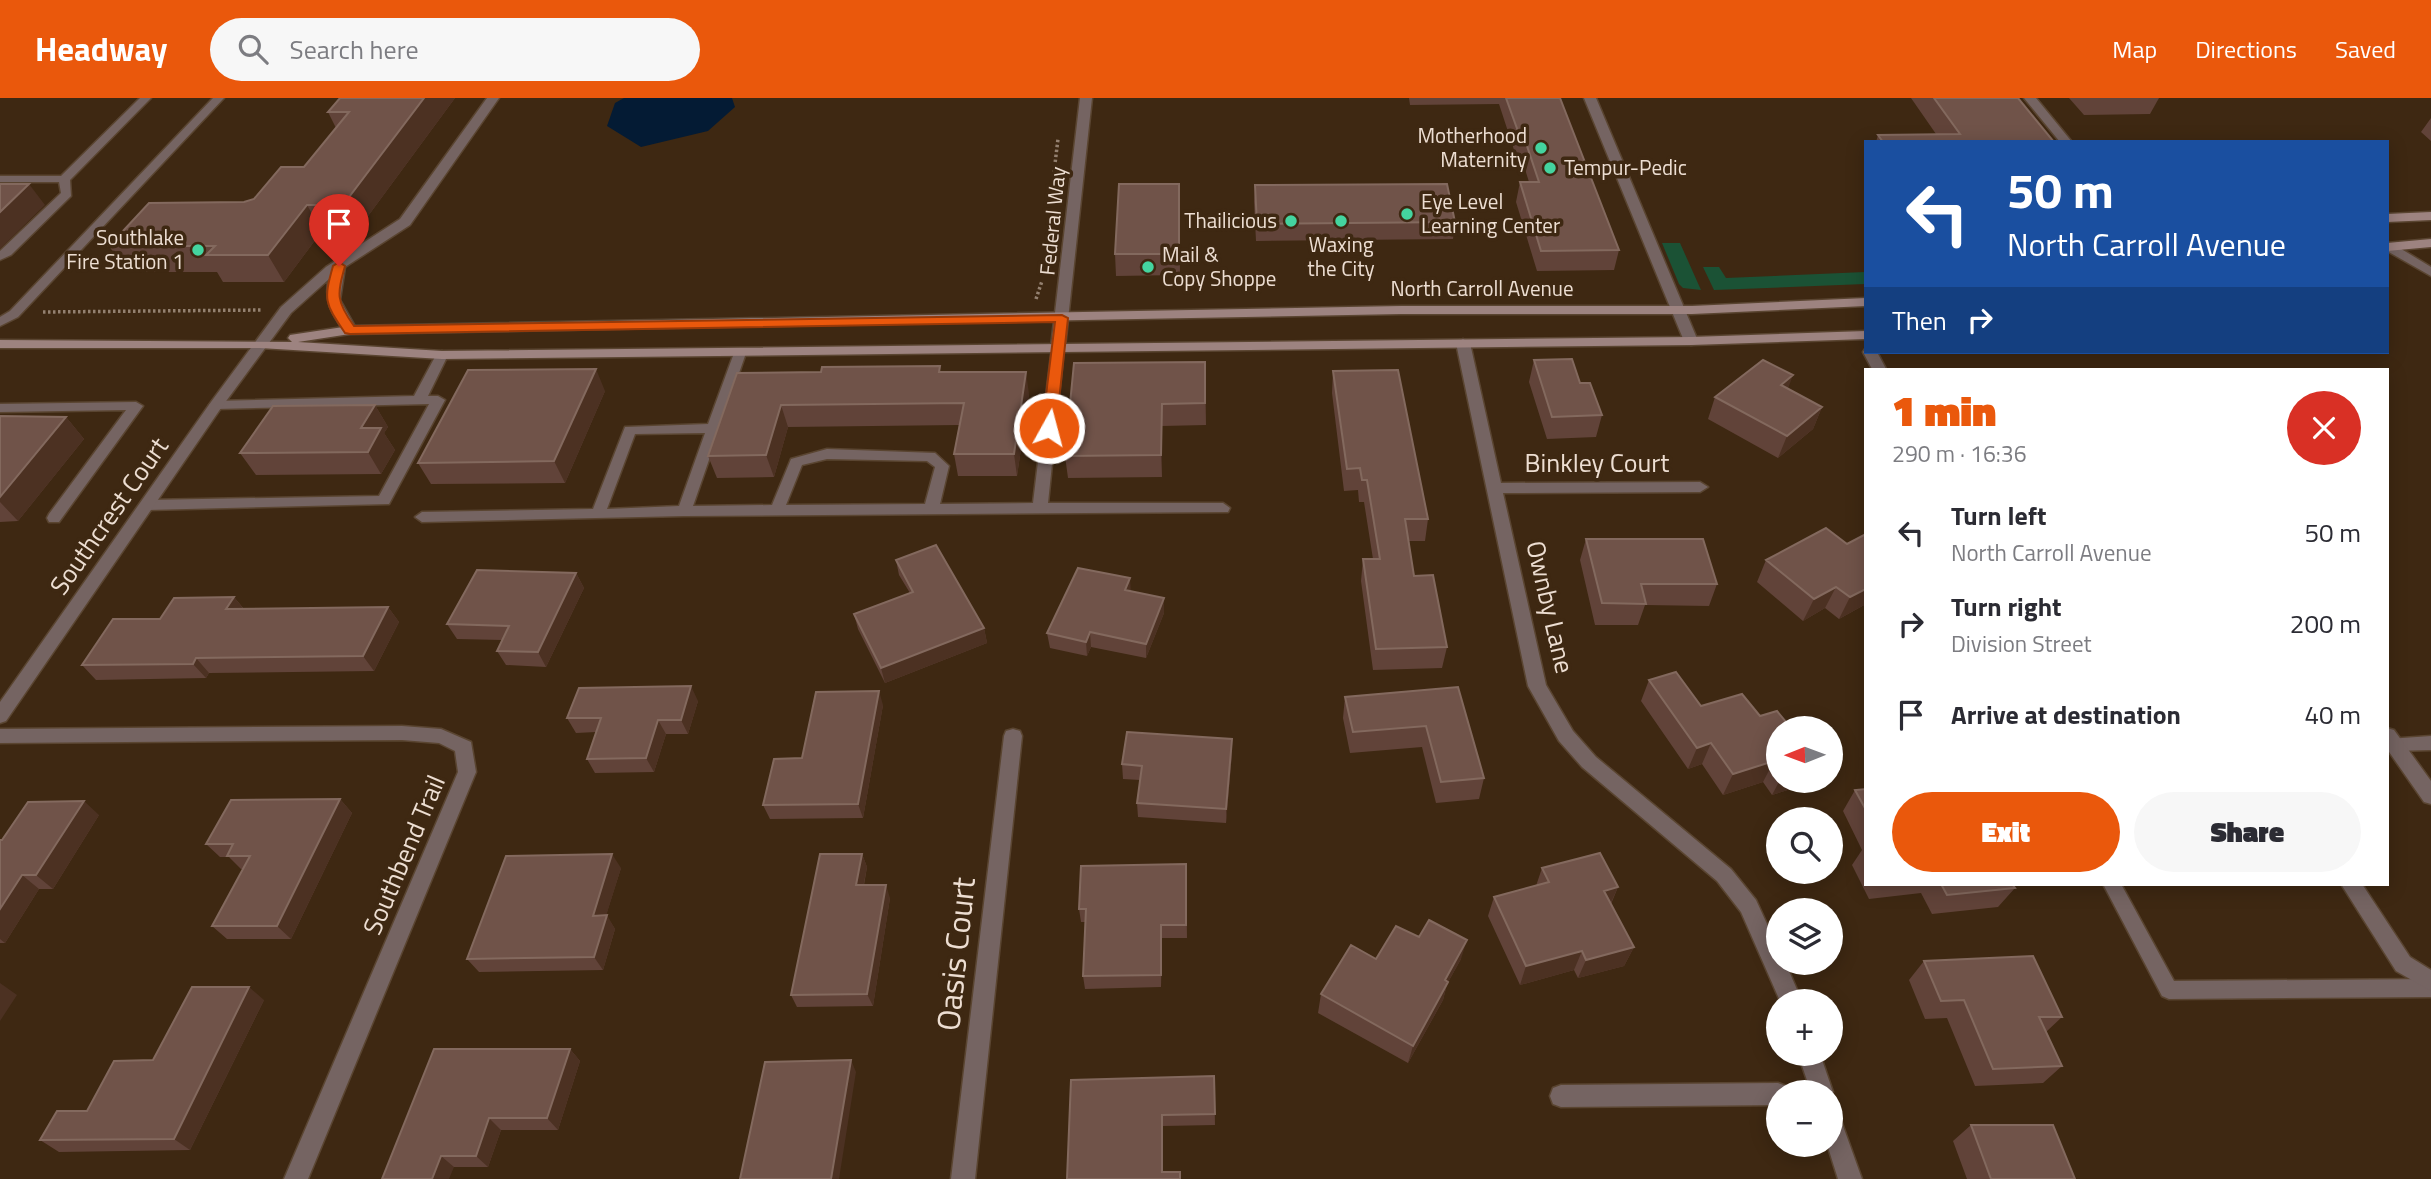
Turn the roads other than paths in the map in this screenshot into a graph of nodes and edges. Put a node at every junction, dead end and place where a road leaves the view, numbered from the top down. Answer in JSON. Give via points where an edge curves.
{"nodes":[{"id":1,"x":146,"y":98,"type":"edge"},
{"id":2,"x":219,"y":98,"type":"edge"},
{"id":3,"x":493,"y":98,"type":"edge"},
{"id":4,"x":1086,"y":98,"type":"edge"},
{"id":5,"x":1590,"y":98,"type":"edge"},
{"id":6,"x":2030,"y":98,"type":"edge"},
{"id":7,"x":2064,"y":140,"type":"edge"},
{"id":8,"x":64,"y":178,"type":"junction"},
{"id":9,"x":0,"y":179,"type":"edge"},
{"id":10,"x":2431,"y":216,"type":"edge"},
{"id":11,"x":2389,"y":218,"type":"edge"},
{"id":12,"x":2431,"y":243,"type":"edge"},
{"id":13,"x":2389,"y":247,"type":"edge"},
{"id":14,"x":2389,"y":248,"type":"edge"},
{"id":15,"x":0,"y":256,"type":"edge"},
{"id":16,"x":339,"y":266,"type":"junction"},
{"id":17,"x":2431,"y":272,"type":"edge"},
{"id":18,"x":1864,"y":302,"type":"edge"},
{"id":19,"x":1678,"y":308,"type":"junction"},
{"id":20,"x":1062,"y":318,"type":"junction"},
{"id":21,"x":0,"y":322,"type":"edge"},
{"id":22,"x":350,"y":330,"type":"junction"},
{"id":23,"x":1864,"y":338,"type":"edge"},
{"id":24,"x":1691,"y":341,"type":"junction"},
{"id":25,"x":1463,"y":343,"type":"junction"},
{"id":26,"x":0,"y":344,"type":"edge"},
{"id":27,"x":260,"y":344,"type":"junction"},
{"id":28,"x":1058,"y":347,"type":"junction"},
{"id":29,"x":740,"y":353,"type":"junction"},
{"id":30,"x":442,"y":355,"type":"junction"},
{"id":31,"x":419,"y":400,"type":"junction"},
{"id":32,"x":216,"y":405,"type":"junction"},
{"id":33,"x":0,"y":408,"type":"edge"},
{"id":34,"x":713,"y":428,"type":"junction"},
{"id":35,"x":1700,"y":486,"type":"dead end"},
{"id":36,"x":1495,"y":488,"type":"junction"},
{"id":37,"x":147,"y":505,"type":"junction"},
{"id":38,"x":1040,"y":508,"type":"junction"},
{"id":39,"x":1223,"y":508,"type":"dead end"},
{"id":40,"x":931,"y":509,"type":"junction"},
{"id":41,"x":777,"y":510,"type":"junction"},
{"id":42,"x":684,"y":511,"type":"junction"},
{"id":43,"x":598,"y":514,"type":"junction"},
{"id":44,"x":422,"y":517,"type":"dead end"},
{"id":45,"x":54,"y":518,"type":"dead end"},
{"id":46,"x":0,"y":716,"type":"edge"},
{"id":47,"x":0,"y":736,"type":"edge"},
{"id":48,"x":1013,"y":736,"type":"dead end"},
{"id":49,"x":2390,"y":739,"type":"edge"},
{"id":50,"x":2431,"y":743,"type":"edge"},
{"id":51,"x":2431,"y":796,"type":"edge"},
{"id":52,"x":2113,"y":886,"type":"edge"},
{"id":53,"x":2352,"y":886,"type":"edge"},
{"id":54,"x":2431,"y":981,"type":"edge"},
{"id":55,"x":2431,"y":988,"type":"edge"},
{"id":56,"x":1786,"y":989,"type":"edge"},
{"id":57,"x":1766,"y":1094,"type":"edge"},
{"id":58,"x":1561,"y":1096,"type":"dead end"},
{"id":59,"x":1843,"y":1157,"type":"edge"},
{"id":60,"x":296,"y":1179,"type":"edge"},
{"id":61,"x":963,"y":1179,"type":"edge"},
{"id":62,"x":1850,"y":1179,"type":"edge"}],
"edges":[{"from":1,"to":8,"type":"lane"},
{"from":2,"to":21,"type":"lane","via":[[15,313]]},
{"from":3,"to":16,"type":"street","name":"Southcrest Court","via":[[405,222]]},
{"from":4,"to":20,"type":"street","name":"Federal Way"},
{"from":5,"to":19,"type":"street"},
{"from":6,"to":7,"type":"street"},
{"from":8,"to":9,"type":"lane"},
{"from":8,"to":15,"type":"lane","via":[[67,194]]},
{"from":10,"to":11,"type":"main road"},
{"from":12,"to":13,"type":"main road"},
{"from":14,"to":17,"type":"lane"},
{"from":16,"to":22,"type":"street","via":[[332,289],[333,306]]},
{"from":16,"to":27,"type":"street","name":"Southcrest Court","via":[[286,310]]},
{"from":18,"to":19,"type":"main road","name":"North Carroll Avenue"},
{"from":19,"to":20,"type":"main road","name":"North Carroll Avenue"},
{"from":19,"to":24,"type":"street"},
{"from":20,"to":22,"type":"main road","name":"North Carroll Avenue"},
{"from":20,"to":28,"type":"street","name":"Federal Way"},
{"from":22,"to":27,"type":"main road","name":"North Carroll Avenue"},
{"from":23,"to":24,"type":"main road","name":"North Carroll Avenue"},
{"from":24,"to":25,"type":"main road","name":"North Carroll Avenue"},
{"from":25,"to":28,"type":"main road","name":"North Carroll Avenue"},
{"from":25,"to":36,"type":"street","name":"Ownby Lane"},
{"from":26,"to":27,"type":"main road","name":"North Carroll Avenue"},
{"from":27,"to":30,"type":"main road","name":"North Carroll Avenue"},
{"from":27,"to":32,"type":"street","name":"Southcrest Court"},
{"from":28,"to":29,"type":"main road","name":"North Carroll Avenue"},
{"from":28,"to":38,"type":"lane"},
{"from":29,"to":30,"type":"main road","name":"North Carroll Avenue"},
{"from":29,"to":34,"type":"lane"},
{"from":30,"to":31,"type":"lane"},
{"from":31,"to":32,"type":"lane"},
{"from":31,"to":37,"type":"lane","via":[[438,400],[384,501]]},
{"from":32,"to":37,"type":"street","name":"Southcrest Court"},
{"from":33,"to":45,"type":"lane","via":[[136,406]]},
{"from":34,"to":42,"type":"lane"},
{"from":34,"to":43,"type":"lane","via":[[630,430]]},
{"from":35,"to":36,"type":"street","name":"Binkley Court"},
{"from":36,"to":56,"type":"street","name":"Ownby Lane","via":[[1537,686],[1566,736],[1589,762],[1724,876],[1749,906]]},
{"from":37,"to":46,"type":"street","name":"Southcrest Court"},
{"from":38,"to":39,"type":"lane"},
{"from":38,"to":40,"type":"lane"},
{"from":40,"to":41,"type":"lane"},
{"from":40,"to":41,"type":"lane","via":[[942,466],[930,456],[827,454],[796,462]]},
{"from":41,"to":42,"type":"lane"},
{"from":42,"to":43,"type":"lane"},
{"from":43,"to":44,"type":"lane"},
{"from":47,"to":60,"type":"street","name":"Southbend Trail","via":[[402,733],[441,736],[464,747],[467,772]]},
{"from":48,"to":61,"type":"street","name":"Oasis Court"},
{"from":49,"to":50,"type":"lane"},
{"from":49,"to":51,"type":"street"},
{"from":52,"to":55,"type":"lane","via":[[2169,990]]},
{"from":53,"to":54,"type":"street","via":[[2403,964]]},
{"from":57,"to":58,"type":"street"},
{"from":59,"to":62,"type":"street"}]}
